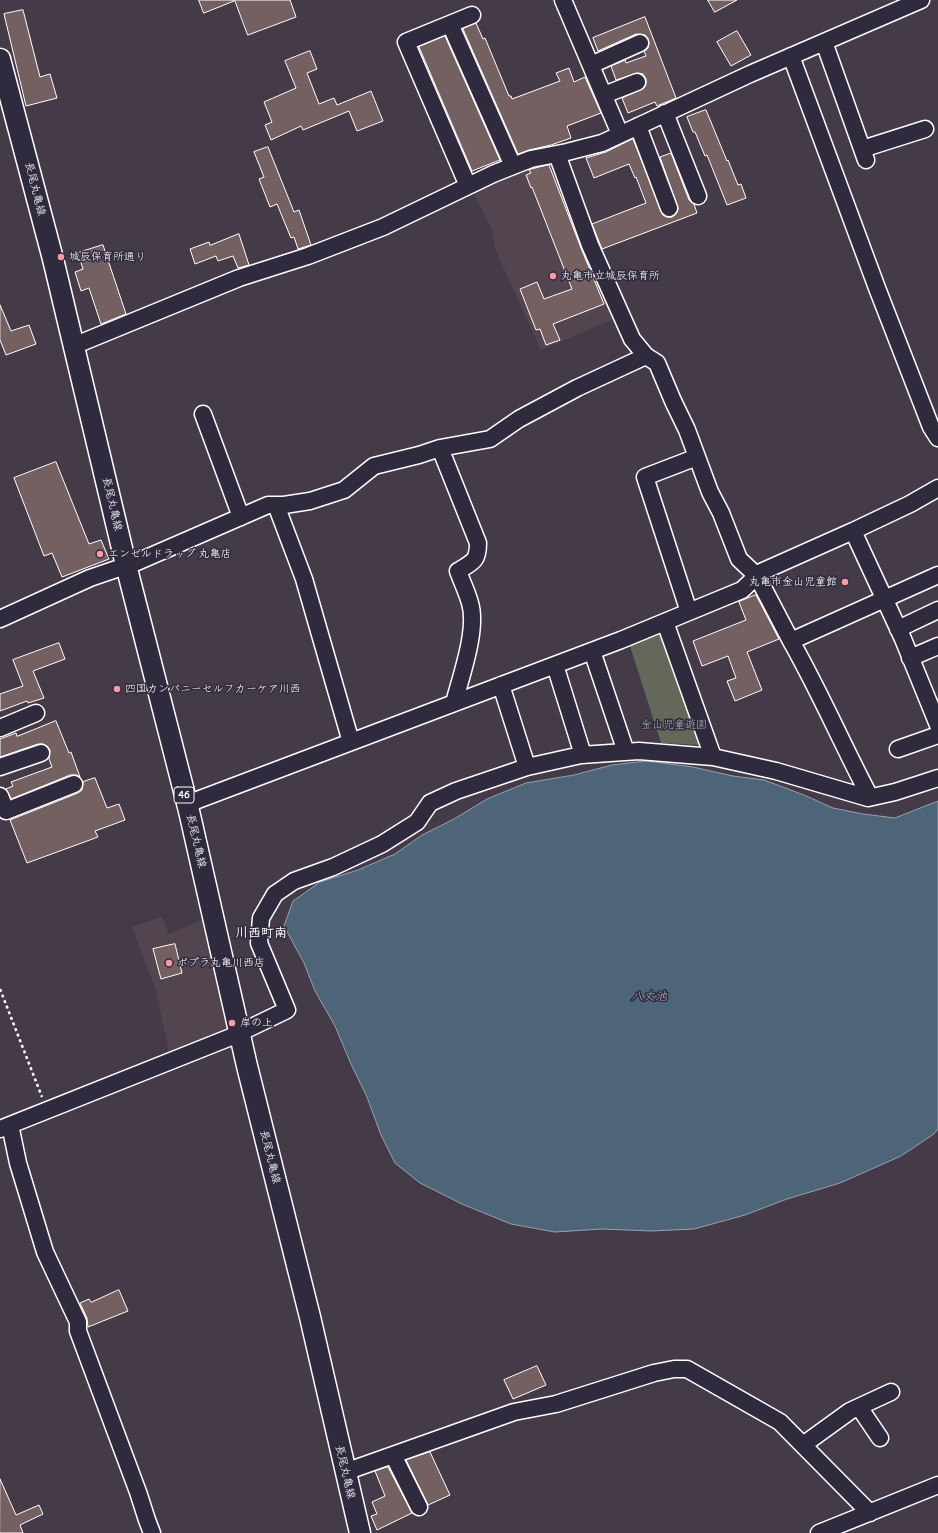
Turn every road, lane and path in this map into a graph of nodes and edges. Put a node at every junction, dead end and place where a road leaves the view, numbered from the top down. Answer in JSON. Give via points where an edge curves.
{"nodes":[{"id":1,"x":563,"y":0,"type":"edge"},
{"id":2,"x":921,"y":0,"type":"edge"},
{"id":3,"x":472,"y":15,"type":"dead end"},
{"id":4,"x":450,"y":24,"type":"junction"},
{"id":5,"x":824,"y":42,"type":"junction"},
{"id":6,"x":640,"y":43,"type":"dead end"},
{"id":7,"x":791,"y":56,"type":"junction"},
{"id":8,"x":0,"y":59,"type":"edge"},
{"id":9,"x":591,"y":65,"type":"junction"},
{"id":10,"x":637,"y":82,"type":"dead end"},
{"id":11,"x":604,"y":95,"type":"junction"},
{"id":12,"x":665,"y":112,"type":"junction"},
{"id":13,"x":638,"y":126,"type":"junction"},
{"id":14,"x":925,"y":129,"type":"dead end"},
{"id":15,"x":620,"y":134,"type":"junction"},
{"id":16,"x":557,"y":154,"type":"junction"},
{"id":17,"x":513,"y":166,"type":"junction"},
{"id":18,"x":468,"y":186,"type":"junction"},
{"id":19,"x":698,"y":196,"type":"dead end"},
{"id":20,"x":669,"y":208,"type":"dead end"},
{"id":21,"x":74,"y":344,"type":"junction"},
{"id":22,"x":646,"y":356,"type":"junction"},
{"id":23,"x":203,"y":414,"type":"dead end"},
{"id":24,"x":938,"y":438,"type":"edge"},
{"id":25,"x":440,"y":448,"type":"junction"},
{"id":26,"x":697,"y":457,"type":"junction"},
{"id":27,"x":938,"y":488,"type":"edge"},
{"id":28,"x":276,"y":505,"type":"junction"},
{"id":29,"x":240,"y":517,"type":"junction"},
{"id":30,"x":853,"y":532,"type":"junction"},
{"id":31,"x":126,"y":565,"type":"junction"},
{"id":32,"x":757,"y":576,"type":"junction"},
{"id":33,"x":937,"y":578,"type":"edge"},
{"id":34,"x":884,"y":599,"type":"junction"},
{"id":35,"x":938,"y":610,"type":"edge"},
{"id":36,"x":689,"y":612,"type":"junction"},
{"id":37,"x":0,"y":620,"type":"edge"},
{"id":38,"x":665,"y":622,"type":"junction"},
{"id":39,"x":898,"y":629,"type":"junction"},
{"id":40,"x":791,"y":641,"type":"junction"},
{"id":41,"x":938,"y":646,"type":"edge"},
{"id":42,"x":592,"y":651,"type":"junction"},
{"id":43,"x":910,"y":658,"type":"junction"},
{"id":44,"x":555,"y":664,"type":"junction"},
{"id":45,"x":501,"y":685,"type":"junction"},
{"id":46,"x":454,"y":703,"type":"junction"},
{"id":47,"x":36,"y":713,"type":"dead end"},
{"id":48,"x":936,"y":716,"type":"edge"},
{"id":49,"x":0,"y":728,"type":"edge"},
{"id":50,"x":938,"y":735,"type":"edge"},
{"id":51,"x":351,"y":742,"type":"junction"},
{"id":52,"x":898,"y":749,"type":"dead end"},
{"id":53,"x":626,"y":752,"type":"junction"},
{"id":54,"x":41,"y":753,"type":"dead end"},
{"id":55,"x":583,"y":755,"type":"junction"},
{"id":56,"x":713,"y":758,"type":"junction"},
{"id":57,"x":0,"y":767,"type":"edge"},
{"id":58,"x":527,"y":767,"type":"junction"},
{"id":59,"x":938,"y":778,"type":"edge"},
{"id":60,"x":74,"y":784,"type":"dead end"},
{"id":61,"x":0,"y":796,"type":"edge"},
{"id":62,"x":870,"y":797,"type":"junction"},
{"id":63,"x":187,"y":804,"type":"junction"},
{"id":64,"x":0,"y":989,"type":"edge"},
{"id":65,"x":239,"y":1033,"type":"junction"},
{"id":66,"x":47,"y":1111,"type":"junction"},
{"id":67,"x":5,"y":1127,"type":"edge"},
{"id":68,"x":891,"y":1392,"type":"dead end"},
{"id":69,"x":859,"y":1407,"type":"junction"},
{"id":70,"x":880,"y":1438,"type":"dead end"},
{"id":71,"x":803,"y":1445,"type":"junction"},
{"id":72,"x":393,"y":1454,"type":"junction"},
{"id":73,"x":345,"y":1472,"type":"junction"},
{"id":74,"x":938,"y":1485,"type":"edge"},
{"id":75,"x":419,"y":1507,"type":"dead end"},
{"id":76,"x":870,"y":1513,"type":"junction"},
{"id":77,"x":152,"y":1533,"type":"edge"},
{"id":78,"x":360,"y":1533,"type":"edge"},
{"id":79,"x":819,"y":1533,"type":"edge"}],
"edges":[{"from":1,"to":9,"type":"street"},
{"from":2,"to":5,"type":"street"},
{"from":3,"to":4,"type":"street"},
{"from":4,"to":17,"type":"street"},
{"from":4,"to":18,"type":"street","via":[[406,42]]},
{"from":5,"to":7,"type":"street"},
{"from":5,"to":14,"type":"street","via":[[864,154]]},
{"from":6,"to":9,"type":"street"},
{"from":7,"to":12,"type":"street"},
{"from":7,"to":24,"type":"street","via":[[880,296],[931,427]]},
{"from":8,"to":21,"type":"main road","name":"長尾丸亀線","number":"46"},
{"from":9,"to":11,"type":"street"},
{"from":10,"to":11,"type":"street"},
{"from":11,"to":15,"type":"street"},
{"from":12,"to":13,"type":"street"},
{"from":12,"to":19,"type":"street"},
{"from":13,"to":15,"type":"street"},
{"from":13,"to":20,"type":"street"},
{"from":15,"to":16,"type":"street","via":[[602,143]]},
{"from":16,"to":17,"type":"street","via":[[531,159]]},
{"from":16,"to":22,"type":"street","via":[[593,252],[632,339]]},
{"from":17,"to":18,"type":"street"},
{"from":18,"to":21,"type":"street","via":[[383,227],[308,256],[239,278]]},
{"from":21,"to":31,"type":"main road","name":"長尾丸亀線","number":"46"},
{"from":22,"to":25,"type":"street","via":[[577,388],[519,419],[490,439]]},
{"from":22,"to":26,"type":"street","via":[[657,363]]},
{"from":23,"to":29,"type":"street"},
{"from":25,"to":28,"type":"street","via":[[374,466],[344,490],[310,501]]},
{"from":25,"to":46,"type":"street","via":[[478,543],[478,555],[473,562],[458,571],[471,604],[472,617],[469,646]]},
{"from":26,"to":32,"type":"street","via":[[739,559]]},
{"from":26,"to":36,"type":"street","via":[[645,477]]},
{"from":27,"to":30,"type":"street"},
{"from":28,"to":29,"type":"street","via":[[268,505]]},
{"from":28,"to":51,"type":"street","via":[[304,579]]},
{"from":29,"to":31,"type":"street"},
{"from":30,"to":32,"type":"street"},
{"from":30,"to":34,"type":"street"},
{"from":31,"to":37,"type":"street","via":[[90,578]]},
{"from":31,"to":63,"type":"main road","name":"長尾丸亀線","number":"46"},
{"from":32,"to":36,"type":"street","via":[[742,590]]},
{"from":32,"to":40,"type":"street"},
{"from":33,"to":34,"type":"street"},
{"from":34,"to":39,"type":"street"},
{"from":34,"to":40,"type":"street"},
{"from":35,"to":39,"type":"street"},
{"from":36,"to":38,"type":"street"},
{"from":38,"to":42,"type":"street"},
{"from":38,"to":56,"type":"street"},
{"from":39,"to":43,"type":"street"},
{"from":40,"to":62,"type":"street"},
{"from":41,"to":43,"type":"street"},
{"from":42,"to":44,"type":"street"},
{"from":42,"to":53,"type":"street"},
{"from":43,"to":48,"type":"street"},
{"from":44,"to":45,"type":"street"},
{"from":44,"to":55,"type":"street"},
{"from":45,"to":46,"type":"street"},
{"from":45,"to":58,"type":"street"},
{"from":46,"to":51,"type":"street"},
{"from":47,"to":49,"type":"street"},
{"from":50,"to":52,"type":"street"},
{"from":51,"to":63,"type":"street"},
{"from":53,"to":55,"type":"street"},
{"from":53,"to":56,"type":"street"},
{"from":54,"to":57,"type":"street"},
{"from":55,"to":58,"type":"street"},
{"from":56,"to":62,"type":"street","via":[[776,770]]},
{"from":58,"to":65,"type":"street","via":[[456,791],[430,803],[417,822],[382,844],[333,867],[294,881],[275,894],[261,918],[259,943],[287,1010]]},
{"from":59,"to":62,"type":"street"},
{"from":60,"to":61,"type":"street","via":[[6,811]]},
{"from":63,"to":65,"type":"main road","name":"長尾丸亀線","number":"46"},
{"from":64,"to":66,"type":"path"},
{"from":65,"to":66,"type":"street"},
{"from":65,"to":73,"type":"main road","name":"長尾丸亀線","number":"46","via":[[310,1317]]},
{"from":66,"to":67,"type":"street"},
{"from":67,"to":77,"type":"street","via":[[45,1252],[78,1322],[78,1331]]},
{"from":68,"to":69,"type":"street"},
{"from":69,"to":70,"type":"street"},
{"from":69,"to":71,"type":"street"},
{"from":71,"to":72,"type":"street","via":[[780,1422],[697,1374],[687,1369],[674,1369],[556,1404],[514,1412]]},
{"from":71,"to":76,"type":"street"},
{"from":72,"to":73,"type":"street"},
{"from":72,"to":75,"type":"street"},
{"from":73,"to":78,"type":"main road","name":"長尾丸亀線","number":"46"},
{"from":74,"to":76,"type":"street"},
{"from":76,"to":79,"type":"street"}]}
